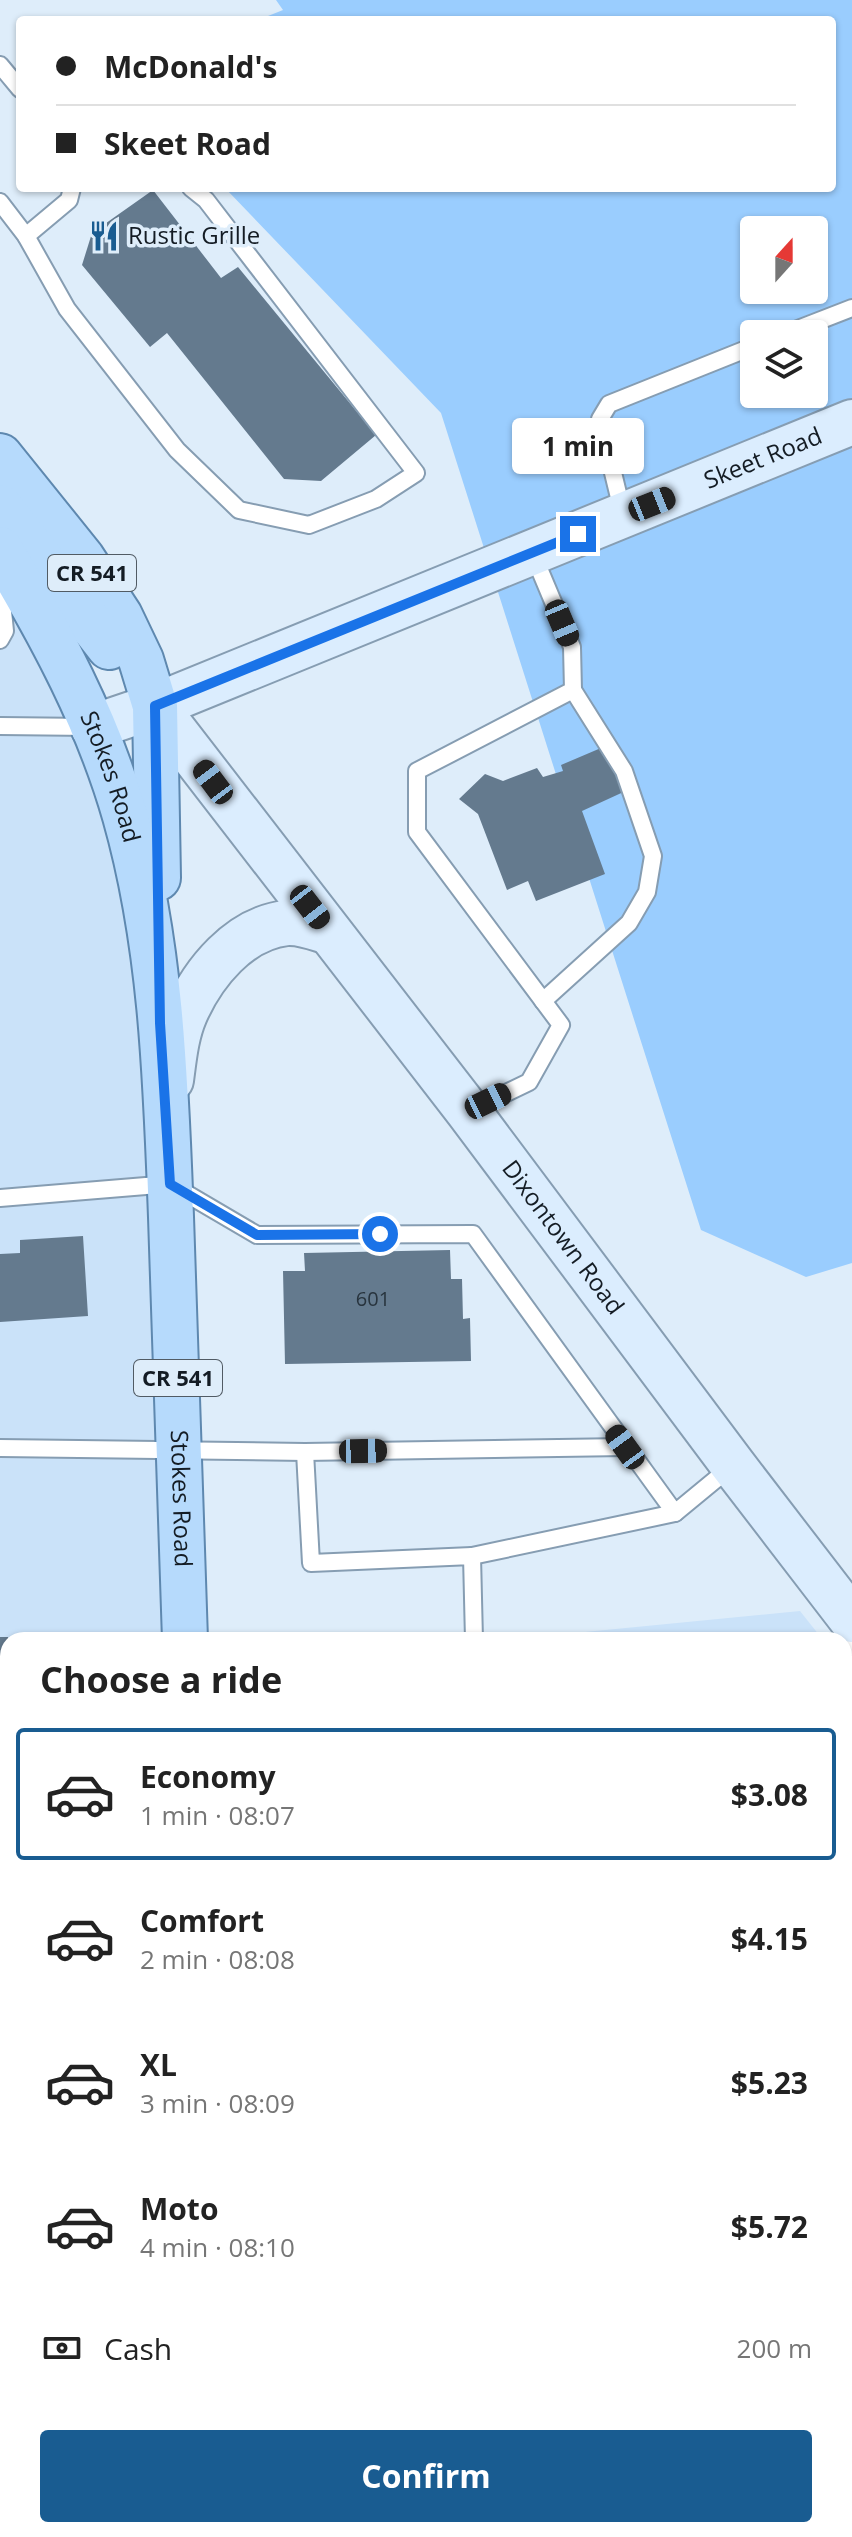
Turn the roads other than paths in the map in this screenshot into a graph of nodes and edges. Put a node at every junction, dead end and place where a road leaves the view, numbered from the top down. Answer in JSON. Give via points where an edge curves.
{"nodes":[{"id":1,"x":0,"y":65,"type":"edge"},
{"id":2,"x":16,"y":84,"type":"edge"},
{"id":3,"x":71,"y":192,"type":"edge"},
{"id":4,"x":196,"y":192,"type":"edge"},
{"id":5,"x":0,"y":202,"type":"edge"},
{"id":6,"x":26,"y":236,"type":"junction"},
{"id":7,"x":852,"y":308,"type":"edge"},
{"id":8,"x":821,"y":320,"type":"edge"},
{"id":9,"x":740,"y":352,"type":"edge"},
{"id":10,"x":852,"y":422,"type":"edge"},
{"id":11,"x":0,"y":456,"type":"edge"},
{"id":12,"x":0,"y":507,"type":"edge"},
{"id":13,"x":624,"y":516,"type":"junction"},
{"id":14,"x":0,"y":549,"type":"edge"},
{"id":15,"x":532,"y":552,"type":"junction"},
{"id":16,"x":0,"y":581,"type":"edge"},
{"id":17,"x":0,"y":640,"type":"edge"},
{"id":18,"x":573,"y":690,"type":"junction"},
{"id":19,"x":155,"y":706,"type":"junction"},
{"id":20,"x":0,"y":726,"type":"edge"},
{"id":21,"x":93,"y":727,"type":"junction"},
{"id":22,"x":329,"y":932,"type":"junction"},
{"id":23,"x":543,"y":1001,"type":"junction"},
{"id":24,"x":160,"y":1023,"type":"junction"},
{"id":25,"x":468,"y":1111,"type":"junction"},
{"id":26,"x":166,"y":1116,"type":"junction"},
{"id":27,"x":170,"y":1184,"type":"junction"},
{"id":28,"x":0,"y":1198,"type":"edge"},
{"id":29,"x":625,"y":1447,"type":"junction"},
{"id":30,"x":0,"y":1448,"type":"edge"},
{"id":31,"x":180,"y":1451,"type":"junction"},
{"id":32,"x":305,"y":1452,"type":"junction"},
{"id":33,"x":733,"y":1465,"type":"junction"},
{"id":34,"x":675,"y":1513,"type":"junction"},
{"id":35,"x":472,"y":1556,"type":"junction"},
{"id":36,"x":852,"y":1620,"type":"edge"},
{"id":37,"x":185,"y":1632,"type":"edge"},
{"id":38,"x":474,"y":1632,"type":"edge"}],
"edges":[{"from":1,"to":2,"type":"lane"},
{"from":3,"to":6,"type":"lane","via":[[69,200]]},
{"from":4,"to":6,"type":"lane","via":[[416,473],[376,499],[309,525],[239,510],[177,450],[67,309]]},
{"from":5,"to":6,"type":"lane"},
{"from":7,"to":8,"type":"lane"},
{"from":9,"to":13,"type":"lane","via":[[609,404],[600,419]]},
{"from":10,"to":13,"type":"street","name":"Skeet Road"},
{"from":11,"to":19,"type":"main road","name":"Stokes Road","number":"CR 541","via":[[82,558],[120,616]]},
{"from":12,"to":19,"type":"main road"},
{"from":13,"to":15,"type":"street","name":"Skeet Road"},
{"from":14,"to":21,"type":"main road","name":"Stokes Road","number":"CR 541","via":[[50,635]]},
{"from":15,"to":18,"type":"lane","via":[[572,647]]},
{"from":15,"to":19,"type":"street","name":"Skeet Road"},
{"from":16,"to":17,"type":"lane","via":[[5,631]]},
{"from":18,"to":23,"type":"lane","via":[[624,771],[653,856],[647,892],[629,923]]},
{"from":18,"to":23,"type":"lane","via":[[417,771],[417,832]]},
{"from":19,"to":21,"type":"street","name":"Skeet Road"},
{"from":19,"to":22,"type":"street","name":"Dixontown Road"},
{"from":19,"to":24,"type":"main road","name":"Stokes Road","number":"CR 541"},
{"from":20,"to":21,"type":"lane"},
{"from":21,"to":24,"type":"main road","name":"Stokes Road","number":"CR 541","via":[[125,816],[141,882]]},
{"from":22,"to":25,"type":"street","name":"Dixontown Road"},
{"from":22,"to":26,"type":"street","via":[[287,923],[265,929],[219,959],[185,1015]]},
{"from":23,"to":25,"type":"lane","via":[[561,1025],[529,1082]]},
{"from":24,"to":26,"type":"main road","name":"Stokes Road","number":"CR 541"},
{"from":25,"to":33,"type":"street","name":"Dixontown Road"},
{"from":26,"to":27,"type":"main road","name":"Stokes Road","number":"CR 541"},
{"from":27,"to":28,"type":"lane"},
{"from":27,"to":29,"type":"lane","via":[[257,1235],[473,1234]]},
{"from":27,"to":31,"type":"main road","name":"Stokes Road","number":"CR 541"},
{"from":29,"to":32,"type":"lane"},
{"from":29,"to":34,"type":"lane"},
{"from":30,"to":31,"type":"lane"},
{"from":31,"to":32,"type":"lane"},
{"from":31,"to":37,"type":"main road","name":"Stokes Road","number":"CR 541"},
{"from":32,"to":35,"type":"lane","via":[[311,1563]]},
{"from":33,"to":34,"type":"lane"},
{"from":33,"to":36,"type":"street","name":"Dixontown Road"},
{"from":34,"to":35,"type":"lane"},
{"from":35,"to":38,"type":"lane"}]}
